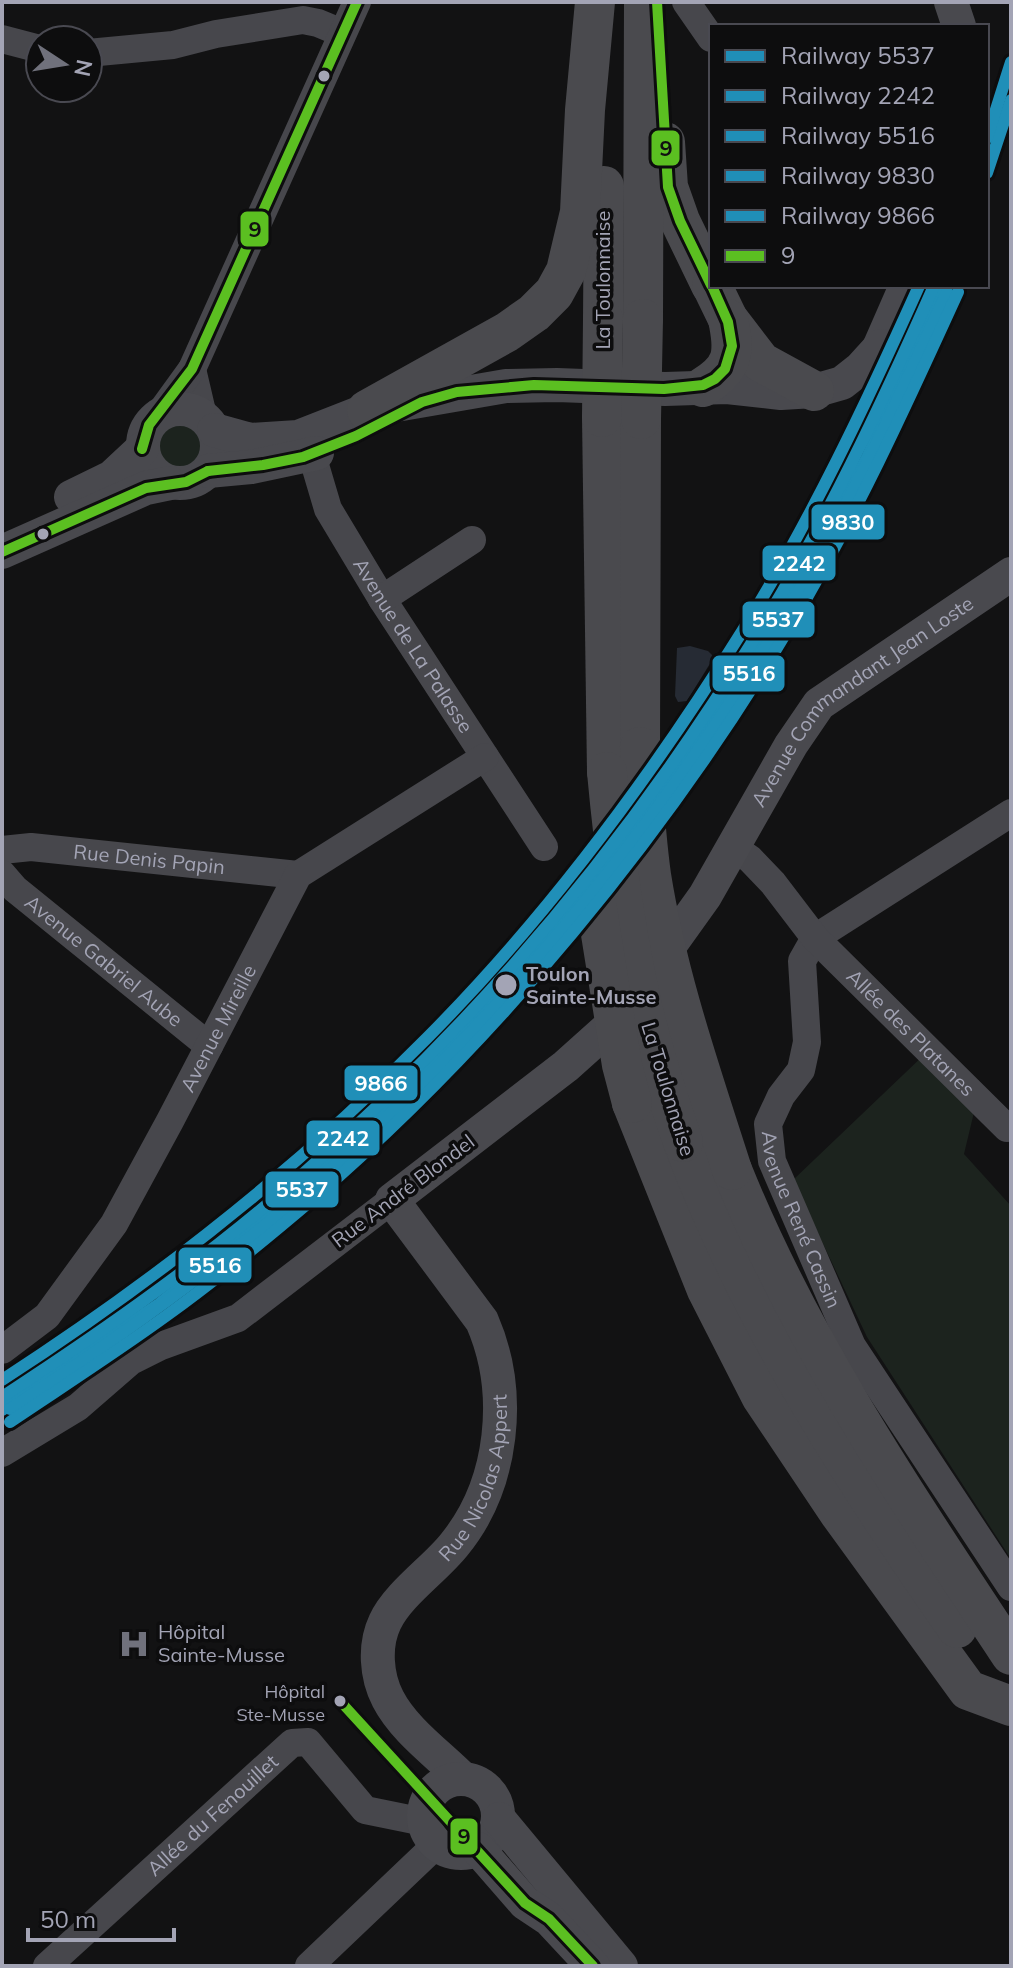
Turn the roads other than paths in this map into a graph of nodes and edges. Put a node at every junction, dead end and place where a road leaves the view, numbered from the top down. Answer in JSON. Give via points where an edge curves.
{"nodes":[{"id":1,"x":357,"y":2,"type":"edge"},
{"id":2,"x":595,"y":2,"type":"edge"},
{"id":3,"x":604,"y":2,"type":"edge"},
{"id":4,"x":644,"y":2,"type":"edge"},
{"id":5,"x":657,"y":2,"type":"edge"},
{"id":6,"x":686,"y":2,"type":"edge"},
{"id":7,"x":951,"y":2,"type":"edge"},
{"id":8,"x":958,"y":24,"type":"edge"},
{"id":9,"x":342,"y":33,"type":"junction"},
{"id":10,"x":709,"y":35,"type":"edge"},
{"id":11,"x":2,"y":39,"type":"edge"},
{"id":12,"x":24,"y":45,"type":"edge"},
{"id":13,"x":104,"y":51,"type":"edge"},
{"id":14,"x":709,"y":281,"type":"edge"},
{"id":15,"x":897,"y":291,"type":"edge"},
{"id":16,"x":717,"y":297,"type":"edge"},
{"id":17,"x":881,"y":346,"type":"junction"},
{"id":18,"x":192,"y":369,"type":"junction"},
{"id":19,"x":814,"y":391,"type":"junction"},
{"id":20,"x":425,"y":400,"type":"junction"},
{"id":21,"x":653,"y":403,"type":"junction"},
{"id":22,"x":367,"y":410,"type":"junction"},
{"id":23,"x":158,"y":416,"type":"junction"},
{"id":24,"x":208,"y":423,"type":"junction"},
{"id":25,"x":305,"y":446,"type":"junction"},
{"id":26,"x":142,"y":449,"type":"junction"},
{"id":27,"x":208,"y":471,"type":"junction"},
{"id":28,"x":170,"y":483,"type":"junction"},
{"id":29,"x":67,"y":510,"type":"junction"},
{"id":30,"x":10,"y":536,"type":"edge"},
{"id":31,"x":472,"y":540,"type":"dead end"},
{"id":32,"x":1011,"y":574,"type":"edge"},
{"id":33,"x":382,"y":599,"type":"junction"},
{"id":34,"x":485,"y":757,"type":"junction"},
{"id":35,"x":594,"y":773,"type":"junction"},
{"id":36,"x":1011,"y":813,"type":"edge"},
{"id":37,"x":544,"y":847,"type":"dead end"},
{"id":38,"x":733,"y":847,"type":"junction"},
{"id":39,"x":2,"y":850,"type":"edge"},
{"id":40,"x":2,"y":874,"type":"edge"},
{"id":41,"x":298,"y":875,"type":"junction"},
{"id":42,"x":815,"y":938,"type":"junction"},
{"id":43,"x":209,"y":1046,"type":"junction"},
{"id":44,"x":1007,"y":1128,"type":"dead end"},
{"id":45,"x":743,"y":1167,"type":"junction"},
{"id":46,"x":392,"y":1200,"type":"junction"},
{"id":47,"x":2,"y":1350,"type":"edge"},
{"id":48,"x":2,"y":1453,"type":"edge"},
{"id":49,"x":1011,"y":1587,"type":"edge"},
{"id":50,"x":1011,"y":1620,"type":"edge"},
{"id":51,"x":1011,"y":1655,"type":"edge"},
{"id":52,"x":1011,"y":1706,"type":"edge"},
{"id":53,"x":449,"y":1784,"type":"junction"},
{"id":54,"x":499,"y":1819,"type":"junction"},
{"id":55,"x":430,"y":1833,"type":"junction"},
{"id":56,"x":478,"y":1849,"type":"junction"},
{"id":57,"x":47,"y":1966,"type":"edge"},
{"id":58,"x":309,"y":1966,"type":"edge"},
{"id":59,"x":593,"y":1966,"type":"edge"},
{"id":60,"x":621,"y":1966,"type":"edge"}],
"edges":[{"from":1,"to":9,"type":"street"},
{"from":2,"to":22,"type":"highway","via":[[580,212],[566,271],[554,293],[507,332]]},
{"from":3,"to":21,"type":"highway","name":"La Toulonnaise","bridge":true,"via":[[603,319]]},
{"from":4,"to":21,"type":"highway","name":"La Toulonnaise","bridge":true,"via":[[643,319]]},
{"from":5,"to":14,"type":"highway","via":[[668,187]]},
{"from":6,"to":10,"type":"street"},
{"from":7,"to":8,"type":"main road"},
{"from":9,"to":13,"type":"street","via":[[303,20],[184,43]]},
{"from":9,"to":18,"type":"street"},
{"from":11,"to":12,"type":"street"},
{"from":15,"to":17,"type":"main road"},
{"from":16,"to":19,"type":"highway","via":[[761,362]]},
{"from":16,"to":21,"type":"highway","via":[[733,341],[732,357],[715,379]]},
{"from":17,"to":19,"type":"main road","via":[[842,383]]},
{"from":17,"to":21,"type":"main road","via":[[858,387],[821,411],[777,413]]},
{"from":18,"to":23,"type":"street"},
{"from":18,"to":24,"type":"street"},
{"from":19,"to":21,"type":"main road"},
{"from":20,"to":21,"type":"main road","via":[[506,386],[557,385]]},
{"from":20,"to":22,"type":"main road"},
{"from":20,"to":25,"type":"main road","via":[[345,442]]},
{"from":21,"to":35,"type":"highway","name":"La Toulonnaise","via":[[602,480]]},
{"from":21,"to":45,"type":"highway","name":"La Toulonnaise","bridge":true,"via":[[639,638],[640,747],[651,875],[687,1028]]},
{"from":22,"to":25,"type":"main road"},
{"from":23,"to":24,"type":"main road","via":[[181,409]]},
{"from":23,"to":26,"type":"main road"},
{"from":24,"to":25,"type":"main road","via":[[250,440]]},
{"from":24,"to":27,"type":"main road","via":[[217,450]]},
{"from":25,"to":27,"type":"main road","via":[[251,467]]},
{"from":25,"to":33,"type":"street","name":"Avenue de La Palasse","via":[[328,509]]},
{"from":26,"to":28,"type":"main road","via":[[151,470]]},
{"from":26,"to":29,"type":"main road"},
{"from":27,"to":28,"type":"main road","via":[[191,482]]},
{"from":28,"to":29,"type":"main road"},
{"from":29,"to":30,"type":"main road"},
{"from":31,"to":33,"type":"street"},
{"from":32,"to":38,"type":"main road","name":"Avenue Commandant Jean Loste","via":[[819,704]]},
{"from":33,"to":34,"type":"street","name":"Avenue de La Palasse"},
{"from":34,"to":37,"type":"street","name":"Avenue de La Palasse"},
{"from":34,"to":41,"type":"street"},
{"from":35,"to":52,"type":"highway","name":"La Toulonnaise","bridge":true,"via":[[641,1003],[701,1191],[819,1421]]},
{"from":35,"to":52,"type":"highway","bridge":true,"via":[[587,836],[622,1065],[632,1103],[707,1290],[761,1396],[968,1690]]},
{"from":36,"to":42,"type":"street"},
{"from":38,"to":42,"type":"street","via":[[773,883]]},
{"from":38,"to":46,"type":"main road","name":"Rue André Blondel","via":[[705,896],[604,1033]]},
{"from":39,"to":41,"type":"street","name":"Rue Denis Papin","via":[[31,847]]},
{"from":40,"to":43,"type":"street","name":"Avenue Gabriel Aube"},
{"from":41,"to":43,"type":"street","name":"Avenue Mireille"},
{"from":42,"to":44,"type":"street","name":"Allée des Platanes"},
{"from":42,"to":49,"type":"street","name":"Avenue René Cassin","via":[[802,961],[807,1042],[801,1070],[768,1124],[772,1161],[852,1346]]},
{"from":43,"to":47,"type":"street","name":"Avenue Mireille","via":[[114,1224],[47,1316]]},
{"from":45,"to":50,"type":"highway","via":[[856,1383]]},
{"from":45,"to":51,"type":"highway","name":"La Toulonnaise","via":[[753,1222],[806,1329]]},
{"from":46,"to":48,"type":"street","name":"Rue André Blondel","via":[[238,1318],[131,1361],[78,1407]]},
{"from":46,"to":53,"type":"main road","name":"Rue Nicolas Appert","via":[[482,1321],[498,1369],[495,1455],[487,1486],[455,1544],[385,1621],[378,1646],[387,1698],[427,1744]]},
{"from":53,"to":54,"type":"main road","via":[[485,1786]]},
{"from":53,"to":55,"type":"main road","via":[[426,1804]]},
{"from":54,"to":56,"type":"main road","via":[[488,1842]]},
{"from":54,"to":60,"type":"main road"},
{"from":55,"to":56,"type":"main road","via":[[452,1852]]},
{"from":55,"to":57,"type":"street","name":"Allée du Fenouillet","via":[[365,1810],[308,1742],[292,1743]]},
{"from":55,"to":58,"type":"street"},
{"from":56,"to":59,"type":"main road","via":[[525,1903],[555,1925]]}]}
